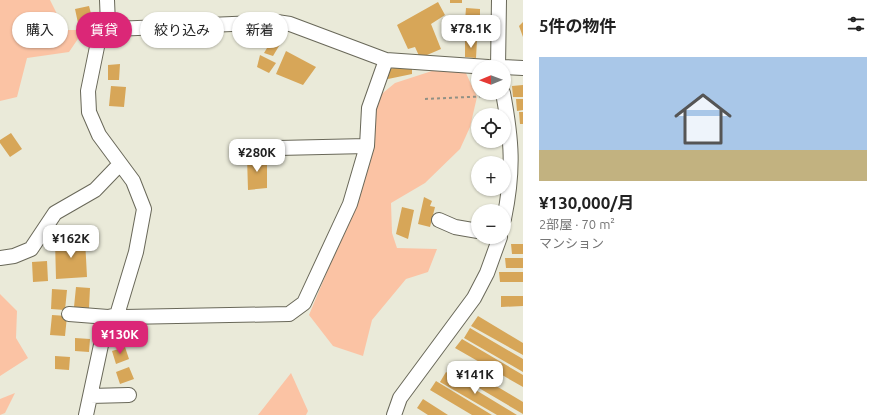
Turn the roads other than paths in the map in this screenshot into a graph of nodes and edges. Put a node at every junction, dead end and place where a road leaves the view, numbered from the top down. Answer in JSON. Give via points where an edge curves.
{"nodes":[{"id":1,"x":107,"y":0,"type":"edge"},
{"id":2,"x":499,"y":0,"type":"edge"},
{"id":3,"x":108,"y":12,"type":"edge"},
{"id":4,"x":132,"y":28,"type":"edge"},
{"id":5,"x":97,"y":48,"type":"edge"},
{"id":6,"x":386,"y":60,"type":"junction"},
{"id":7,"x":498,"y":60,"type":"edge"},
{"id":8,"x":471,"y":66,"type":"edge"},
{"id":9,"x":511,"y":67,"type":"edge"},
{"id":10,"x":523,"y":68,"type":"edge"},
{"id":11,"x":504,"y":100,"type":"edge"},
{"id":12,"x":367,"y":146,"type":"junction"},
{"id":13,"x":278,"y":148,"type":"dead end"},
{"id":14,"x":120,"y":164,"type":"junction"},
{"id":15,"x":507,"y":204,"type":"edge"},
{"id":16,"x":439,"y":220,"type":"dead end"},
{"id":17,"x":471,"y":230,"type":"edge"},
{"id":18,"x":497,"y":244,"type":"edge"},
{"id":19,"x":0,"y":258,"type":"edge"},
{"id":20,"x":69,"y":314,"type":"dead end"},
{"id":21,"x":117,"y":315,"type":"junction"},
{"id":22,"x":129,"y":395,"type":"dead end"},
{"id":23,"x":90,"y":396,"type":"junction"},
{"id":24,"x":86,"y":415,"type":"edge"},
{"id":25,"x":394,"y":415,"type":"edge"}],
"edges":[{"from":1,"to":3,"type":"street"},
{"from":2,"to":7,"type":"street"},
{"from":4,"to":6,"type":"street","via":[[277,22],[290,24]]},
{"from":5,"to":14,"type":"street","via":[[88,91],[89,112],[99,135]]},
{"from":6,"to":8,"type":"street"},
{"from":6,"to":12,"type":"street","via":[[369,108]]},
{"from":9,"to":10,"type":"street"},
{"from":11,"to":15,"type":"street","via":[[512,160]]},
{"from":12,"to":13,"type":"street"},
{"from":12,"to":21,"type":"street","via":[[350,204],[304,303],[289,314],[124,317]]},
{"from":14,"to":19,"type":"street","via":[[95,190],[55,213],[31,249]]},
{"from":14,"to":21,"type":"street","via":[[133,181],[144,209],[136,252]]},
{"from":16,"to":17,"type":"street","via":[[455,227]]},
{"from":18,"to":25,"type":"street","via":[[474,298],[400,398]]},
{"from":20,"to":21,"type":"street","via":[[108,318]]},
{"from":21,"to":23,"type":"street","via":[[101,345]]},
{"from":22,"to":23,"type":"street"},
{"from":23,"to":24,"type":"street"}]}
